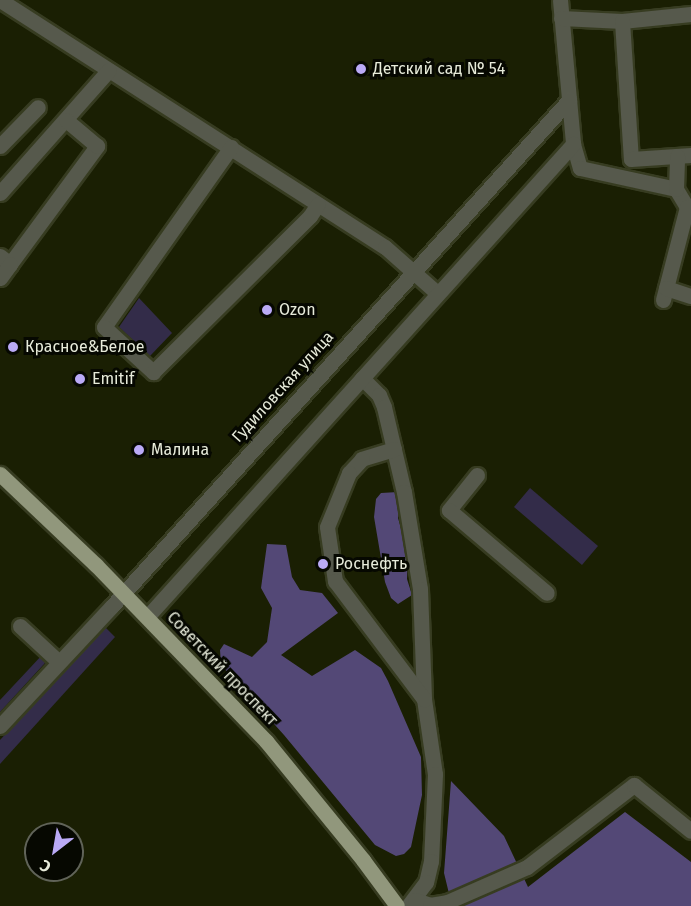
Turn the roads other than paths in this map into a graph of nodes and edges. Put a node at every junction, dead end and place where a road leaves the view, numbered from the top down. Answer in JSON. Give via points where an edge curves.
{"nodes":[{"id":1,"x":0,"y":0,"type":"edge"},
{"id":2,"x":560,"y":0,"type":"edge"},
{"id":3,"x":691,"y":14,"type":"edge"},
{"id":4,"x":561,"y":18,"type":"junction"},
{"id":5,"x":622,"y":21,"type":"junction"},
{"id":6,"x":109,"y":70,"type":"junction"},
{"id":7,"x":569,"y":100,"type":"junction"},
{"id":8,"x":38,"y":107,"type":"dead end"},
{"id":9,"x":66,"y":120,"type":"junction"},
{"id":10,"x":573,"y":144,"type":"junction"},
{"id":11,"x":0,"y":146,"type":"edge"},
{"id":12,"x":231,"y":147,"type":"junction"},
{"id":13,"x":684,"y":156,"type":"edge"},
{"id":14,"x":2,"y":186,"type":"edge"},
{"id":15,"x":676,"y":189,"type":"junction"},
{"id":16,"x":318,"y":204,"type":"junction"},
{"id":17,"x":685,"y":240,"type":"edge"},
{"id":18,"x":5,"y":260,"type":"edge"},
{"id":19,"x":413,"y":270,"type":"junction"},
{"id":20,"x":0,"y":278,"type":"edge"},
{"id":21,"x":437,"y":293,"type":"junction"},
{"id":22,"x":691,"y":296,"type":"edge"},
{"id":23,"x":362,"y":378,"type":"junction"},
{"id":24,"x":394,"y":449,"type":"junction"},
{"id":25,"x":0,"y":474,"type":"edge"},
{"id":26,"x":477,"y":475,"type":"dead end"},
{"id":27,"x":124,"y":593,"type":"junction"},
{"id":28,"x":547,"y":593,"type":"dead end"},
{"id":29,"x":147,"y":617,"type":"junction"},
{"id":30,"x":20,"y":626,"type":"dead end"},
{"id":31,"x":59,"y":662,"type":"junction"},
{"id":32,"x":424,"y":699,"type":"junction"},
{"id":33,"x":0,"y":726,"type":"edge"},
{"id":34,"x":691,"y":831,"type":"edge"},
{"id":35,"x":412,"y":903,"type":"edge"},
{"id":36,"x":397,"y":906,"type":"edge"}],
"edges":[{"from":1,"to":6,"type":"street"},
{"from":2,"to":4,"type":"street"},
{"from":3,"to":5,"type":"street"},
{"from":4,"to":5,"type":"street"},
{"from":4,"to":7,"type":"street"},
{"from":5,"to":13,"type":"street","via":[[632,159]]},
{"from":6,"to":9,"type":"street"},
{"from":6,"to":12,"type":"street"},
{"from":7,"to":10,"type":"street"},
{"from":7,"to":19,"type":"street","name":"Гудиловская улица"},
{"from":8,"to":11,"type":"street"},
{"from":9,"to":14,"type":"street"},
{"from":9,"to":18,"type":"street","via":[[97,146]]},
{"from":10,"to":15,"type":"street","via":[[580,168]]},
{"from":10,"to":21,"type":"street"},
{"from":12,"to":16,"type":"street"},
{"from":12,"to":16,"type":"street","via":[[104,327],[153,372]]},
{"from":13,"to":15,"type":"street"},
{"from":15,"to":17,"type":"street","via":[[687,207]]},
{"from":16,"to":19,"type":"street"},
{"from":17,"to":22,"type":"street","via":[[665,294]]},
{"from":18,"to":20,"type":"street"},
{"from":19,"to":21,"type":"street"},
{"from":19,"to":27,"type":"street","name":"Гудиловская улица"},
{"from":21,"to":23,"type":"street"},
{"from":23,"to":24,"type":"street","via":[[379,394]]},
{"from":23,"to":29,"type":"street"},
{"from":24,"to":32,"type":"street","via":[[420,589]]},
{"from":24,"to":32,"type":"street","via":[[362,459],[349,473],[327,527],[334,581]]},
{"from":25,"to":27,"type":"main road","name":"Советский проспект"},
{"from":26,"to":28,"type":"street","via":[[449,510]]},
{"from":27,"to":29,"type":"main road","name":"Советский проспект"},
{"from":27,"to":31,"type":"street","name":"Гудиловская улица"},
{"from":29,"to":36,"type":"main road","name":"Советский проспект","via":[[266,741]]},
{"from":30,"to":31,"type":"street"},
{"from":31,"to":33,"type":"street","name":"Гудиловская улица"},
{"from":32,"to":35,"type":"street","via":[[435,785],[431,861],[426,882]]},
{"from":34,"to":35,"type":"street","via":[[634,785],[527,867],[447,902]]}]}
